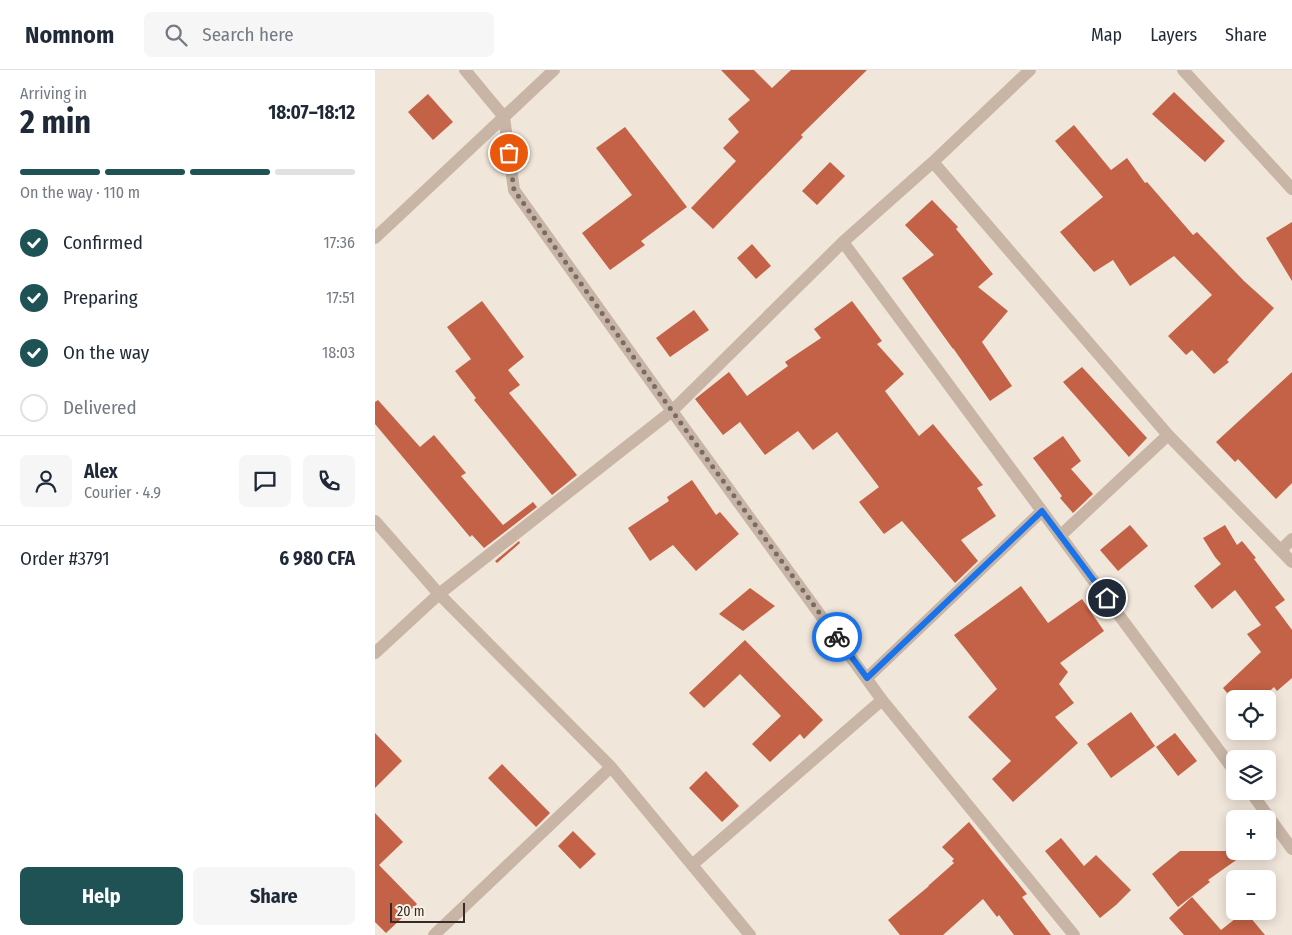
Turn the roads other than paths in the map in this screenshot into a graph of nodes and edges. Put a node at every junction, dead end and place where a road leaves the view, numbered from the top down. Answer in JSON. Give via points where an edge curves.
{"nodes":[{"id":1,"x":465,"y":70,"type":"edge"},
{"id":2,"x":554,"y":70,"type":"edge"},
{"id":3,"x":1030,"y":70,"type":"edge"},
{"id":4,"x":1183,"y":70,"type":"edge"},
{"id":5,"x":504,"y":117,"type":"junction"},
{"id":6,"x":933,"y":162,"type":"junction"},
{"id":7,"x":1292,"y":189,"type":"edge"},
{"id":8,"x":375,"y":238,"type":"edge"},
{"id":9,"x":843,"y":242,"type":"junction"},
{"id":10,"x":672,"y":411,"type":"junction"},
{"id":11,"x":1168,"y":435,"type":"junction"},
{"id":12,"x":1042,"y":511,"type":"junction"},
{"id":13,"x":375,"y":521,"type":"edge"},
{"id":14,"x":1061,"y":536,"type":"junction"},
{"id":15,"x":1292,"y":539,"type":"edge"},
{"id":16,"x":1281,"y":550,"type":"junction"},
{"id":17,"x":1292,"y":562,"type":"edge"},
{"id":18,"x":439,"y":594,"type":"junction"},
{"id":19,"x":375,"y":654,"type":"edge"},
{"id":20,"x":867,"y":678,"type":"junction"},
{"id":21,"x":882,"y":700,"type":"junction"},
{"id":22,"x":1226,"y":760,"type":"edge"},
{"id":23,"x":611,"y":767,"type":"junction"},
{"id":24,"x":1257,"y":800,"type":"edge"},
{"id":25,"x":1292,"y":849,"type":"edge"},
{"id":26,"x":692,"y":865,"type":"junction"},
{"id":27,"x":434,"y":935,"type":"edge"},
{"id":28,"x":751,"y":935,"type":"edge"},
{"id":29,"x":1074,"y":935,"type":"edge"}],
"edges":[{"from":1,"to":5,"type":"street"},
{"from":2,"to":5,"type":"street"},
{"from":3,"to":6,"type":"street"},
{"from":4,"to":7,"type":"street"},
{"from":5,"to":8,"type":"street"},
{"from":5,"to":10,"type":"street","via":[[514,190]]},
{"from":6,"to":9,"type":"street"},
{"from":6,"to":11,"type":"street"},
{"from":9,"to":10,"type":"street"},
{"from":9,"to":12,"type":"street"},
{"from":10,"to":18,"type":"street"},
{"from":10,"to":20,"type":"street"},
{"from":11,"to":14,"type":"street"},
{"from":11,"to":16,"type":"street"},
{"from":12,"to":14,"type":"street"},
{"from":12,"to":20,"type":"street"},
{"from":13,"to":18,"type":"street"},
{"from":14,"to":22,"type":"street"},
{"from":15,"to":16,"type":"street"},
{"from":16,"to":17,"type":"street"},
{"from":18,"to":19,"type":"street"},
{"from":18,"to":23,"type":"street"},
{"from":20,"to":21,"type":"street"},
{"from":21,"to":26,"type":"street"},
{"from":21,"to":29,"type":"street"},
{"from":23,"to":26,"type":"street"},
{"from":23,"to":27,"type":"street"},
{"from":24,"to":25,"type":"street"},
{"from":26,"to":28,"type":"street"}]}
